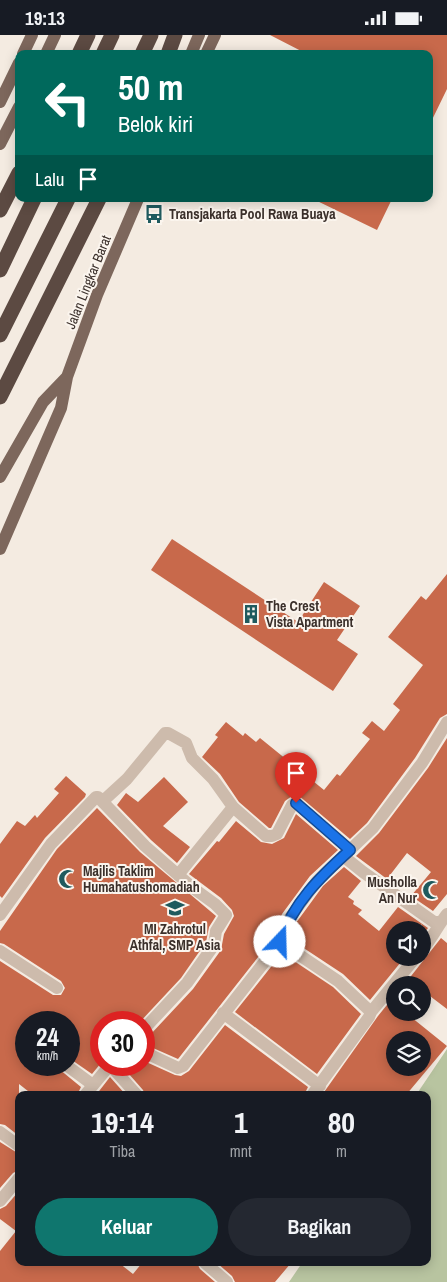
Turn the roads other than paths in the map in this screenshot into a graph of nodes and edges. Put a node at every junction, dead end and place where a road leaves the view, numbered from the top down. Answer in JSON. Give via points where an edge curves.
{"nodes":[{"id":1,"x":32,"y":35,"type":"edge"},
{"id":2,"x":55,"y":35,"type":"edge"},
{"id":3,"x":88,"y":35,"type":"edge"},
{"id":4,"x":112,"y":35,"type":"edge"},
{"id":5,"x":150,"y":35,"type":"edge"},
{"id":6,"x":175,"y":35,"type":"edge"},
{"id":7,"x":199,"y":35,"type":"edge"},
{"id":8,"x":215,"y":35,"type":"edge"},
{"id":9,"x":25,"y":50,"type":"edge"},
{"id":10,"x":48,"y":50,"type":"edge"},
{"id":11,"x":81,"y":50,"type":"edge"},
{"id":12,"x":105,"y":50,"type":"edge"},
{"id":13,"x":144,"y":50,"type":"edge"},
{"id":14,"x":169,"y":50,"type":"edge"},
{"id":15,"x":193,"y":50,"type":"edge"},
{"id":16,"x":208,"y":50,"type":"edge"},
{"id":17,"x":15,"y":71,"type":"edge"},
{"id":18,"x":0,"y":102,"type":"edge"},
{"id":19,"x":15,"y":115,"type":"edge"},
{"id":20,"x":0,"y":144,"type":"edge"},
{"id":21,"x":15,"y":181,"type":"edge"},
{"id":22,"x":33,"y":202,"type":"edge"},
{"id":23,"x":66,"y":202,"type":"edge"},
{"id":24,"x":98,"y":202,"type":"edge"},
{"id":25,"x":137,"y":202,"type":"edge"},
{"id":26,"x":0,"y":210,"type":"edge"},
{"id":27,"x":0,"y":270,"type":"edge"},
{"id":28,"x":0,"y":335,"type":"edge"},
{"id":29,"x":67,"y":377,"type":"junction"},
{"id":30,"x":0,"y":397,"type":"edge"},
{"id":31,"x":0,"y":477,"type":"edge"},
{"id":32,"x":0,"y":549,"type":"edge"},
{"id":33,"x":447,"y":723,"type":"edge"},
{"id":34,"x":103,"y":801,"type":"junction"},
{"id":35,"x":233,"y":807,"type":"junction"},
{"id":36,"x":347,"y":853,"type":"junction"},
{"id":37,"x":178,"y":875,"type":"junction"},
{"id":38,"x":0,"y":915,"type":"edge"},
{"id":39,"x":443,"y":918,"type":"edge"},
{"id":40,"x":431,"y":939,"type":"edge"},
{"id":41,"x":280,"y":942,"type":"junction"},
{"id":42,"x":0,"y":951,"type":"edge"},
{"id":43,"x":409,"y":966,"type":"edge"},
{"id":44,"x":57,"y":988,"type":"dead end"},
{"id":45,"x":371,"y":1012,"type":"junction"},
{"id":46,"x":223,"y":1013,"type":"junction"},
{"id":47,"x":155,"y":1017,"type":"edge"},
{"id":48,"x":155,"y":1057,"type":"edge"},
{"id":49,"x":76,"y":1076,"type":"edge"},
{"id":50,"x":101,"y":1076,"type":"edge"},
{"id":51,"x":120,"y":1076,"type":"edge"},
{"id":52,"x":89,"y":1090,"type":"edge"},
{"id":53,"x":316,"y":1090,"type":"edge"},
{"id":54,"x":133,"y":1091,"type":"edge"},
{"id":55,"x":0,"y":1131,"type":"edge"},
{"id":56,"x":15,"y":1143,"type":"edge"},
{"id":57,"x":15,"y":1183,"type":"edge"},
{"id":58,"x":0,"y":1201,"type":"edge"},
{"id":59,"x":208,"y":1266,"type":"edge"},
{"id":60,"x":227,"y":1282,"type":"edge"}],
"edges":[{"from":1,"to":9,"type":"main road"},
{"from":2,"to":10,"type":"main road"},
{"from":3,"to":11,"type":"highway"},
{"from":4,"to":12,"type":"highway"},
{"from":5,"to":13,"type":"highway"},
{"from":6,"to":14,"type":"highway"},
{"from":7,"to":15,"type":"main road"},
{"from":8,"to":16,"type":"main road"},
{"from":17,"to":18,"type":"main road"},
{"from":19,"to":20,"type":"main road"},
{"from":21,"to":26,"type":"highway"},
{"from":22,"to":27,"type":"highway"},
{"from":23,"to":28,"type":"highway"},
{"from":24,"to":30,"type":"highway"},
{"from":25,"to":29,"type":"main road","name":"Jalan Lingkar Barat"},
{"from":29,"to":31,"type":"main road","name":"Jalan Lingkar Barat","via":[[43,401]]},
{"from":29,"to":32,"type":"main road","name":"Jalan Lingkar Barat","via":[[61,408]]},
{"from":33,"to":36,"type":"street","via":[[422,763],[373,828]]},
{"from":34,"to":35,"type":"street","via":[[168,733],[186,743],[192,758],[213,779]]},
{"from":34,"to":37,"type":"street","via":[[145,846]]},
{"from":34,"to":38,"type":"street","via":[[96,797],[51,844]]},
{"from":35,"to":36,"type":"street","via":[[266,836],[272,836],[277,834],[296,803]]},
{"from":35,"to":37,"type":"street"},
{"from":36,"to":39,"type":"street","via":[[363,872],[434,922]]},
{"from":36,"to":41,"type":"street","via":[[317,881],[289,919]]},
{"from":37,"to":47,"type":"street","via":[[216,904],[226,916],[216,931],[214,945],[187,983]]},
{"from":39,"to":40,"type":"street"},
{"from":41,"to":45,"type":"street","via":[[338,981]]},
{"from":41,"to":46,"type":"street"},
{"from":42,"to":44,"type":"street"},
{"from":43,"to":45,"type":"street"},
{"from":45,"to":53,"type":"street"},
{"from":46,"to":48,"type":"street","via":[[183,1066],[178,1068]]},
{"from":46,"to":53,"type":"street"},
{"from":49,"to":52,"type":"street"},
{"from":50,"to":52,"type":"street"},
{"from":51,"to":54,"type":"street"},
{"from":55,"to":56,"type":"street"},
{"from":57,"to":58,"type":"street"},
{"from":59,"to":60,"type":"street"}]}
